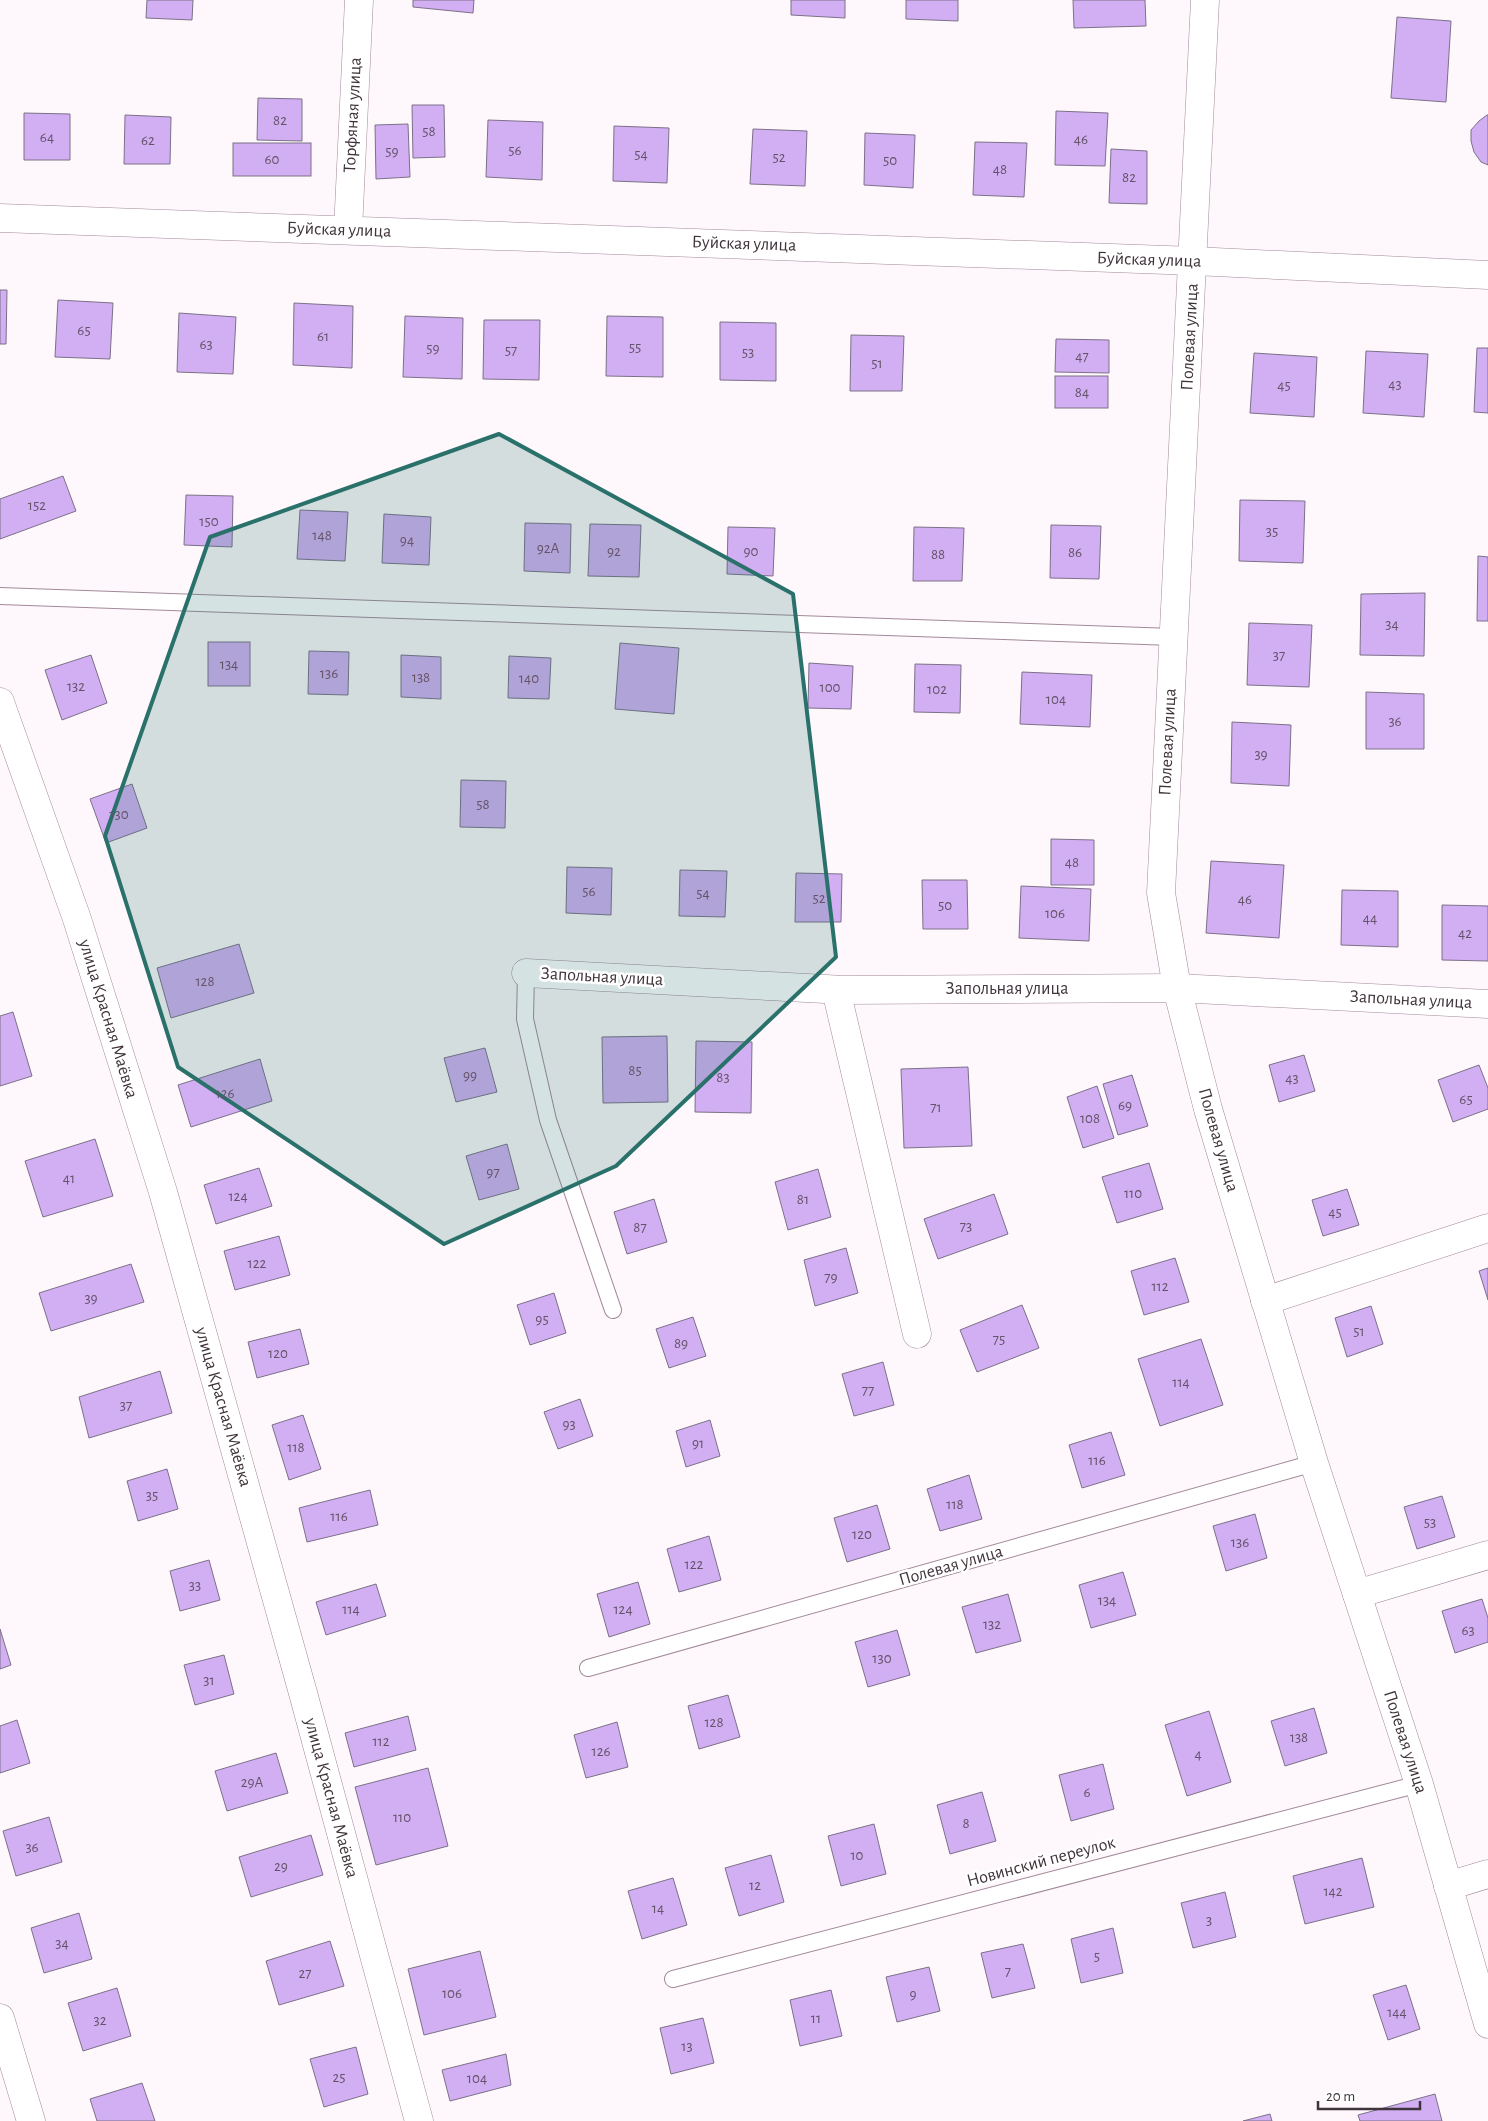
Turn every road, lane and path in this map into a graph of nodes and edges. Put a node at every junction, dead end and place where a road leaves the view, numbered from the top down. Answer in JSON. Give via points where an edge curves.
{"nodes":[{"id":1,"x":359,"y":0,"type":"edge"},
{"id":2,"x":1205,"y":0,"type":"edge"},
{"id":3,"x":0,"y":218,"type":"edge"},
{"id":4,"x":348,"y":230,"type":"junction"},
{"id":5,"x":1194,"y":261,"type":"junction"},
{"id":6,"x":1488,"y":275,"type":"edge"},
{"id":7,"x":0,"y":596,"type":"edge"},
{"id":8,"x":1173,"y":637,"type":"junction"},
{"id":9,"x":0,"y":702,"type":"edge"},
{"id":10,"x":526,"y":973,"type":"joint"},
{"id":11,"x":1177,"y":988,"type":"junction"},
{"id":12,"x":836,"y":990,"type":"junction"},
{"id":13,"x":1488,"y":1004,"type":"edge"},
{"id":14,"x":1488,"y":1228,"type":"edge"},
{"id":15,"x":1265,"y":1301,"type":"junction"},
{"id":16,"x":613,"y":1310,"type":"dead end"},
{"id":17,"x":917,"y":1334,"type":"dead end"},
{"id":18,"x":1314,"y":1463,"type":"junction"},
{"id":19,"x":1488,"y":1555,"type":"edge"},
{"id":20,"x":1357,"y":1594,"type":"junction"},
{"id":21,"x":588,"y":1668,"type":"dead end"},
{"id":22,"x":1419,"y":1784,"type":"junction"},
{"id":23,"x":1488,"y":1874,"type":"edge"},
{"id":24,"x":1448,"y":1886,"type":"junction"},
{"id":25,"x":673,"y":1979,"type":"dead end"},
{"id":26,"x":0,"y":2018,"type":"edge"},
{"id":27,"x":1488,"y":2024,"type":"edge"},
{"id":28,"x":31,"y":2121,"type":"edge"},
{"id":29,"x":419,"y":2121,"type":"edge"}],
"edges":[{"from":1,"to":4,"type":"street","name":"Торфяная улица"},
{"from":2,"to":5,"type":"street","name":"Полевая улица"},
{"from":3,"to":4,"type":"street","name":"Буйская улица"},
{"from":4,"to":5,"type":"street","name":"Буйская улица"},
{"from":5,"to":6,"type":"street","name":"Буйская улица"},
{"from":5,"to":8,"type":"street","name":"Полевая улица"},
{"from":7,"to":8,"type":"lane"},
{"from":8,"to":11,"type":"street","name":"Полевая улица","via":[[1161,893]]},
{"from":9,"to":29,"type":"street","name":"улица Красная Маёвка","via":[[77,919],[162,1192]]},
{"from":10,"to":12,"type":"street","name":"Запольная улица"},
{"from":10,"to":16,"type":"lane","via":[[525,1019],[548,1120]]},
{"from":11,"to":12,"type":"street","name":"Запольная улица"},
{"from":11,"to":13,"type":"street","name":"Запольная улица"},
{"from":11,"to":15,"type":"street","name":"Полевая улица","via":[[1208,1109]]},
{"from":12,"to":17,"type":"street"},
{"from":14,"to":15,"type":"street"},
{"from":15,"to":18,"type":"street","name":"Полевая улица"},
{"from":18,"to":20,"type":"street","name":"Полевая улица"},
{"from":18,"to":21,"type":"lane","name":"Полевая улица"},
{"from":19,"to":20,"type":"street"},
{"from":20,"to":22,"type":"street","name":"Полевая улица"},
{"from":22,"to":24,"type":"street","name":"Полевая улица"},
{"from":22,"to":25,"type":"lane","name":"Новинский переулок"},
{"from":23,"to":24,"type":"street"},
{"from":24,"to":27,"type":"street","name":"Полевая улица"},
{"from":26,"to":28,"type":"street"}]}
